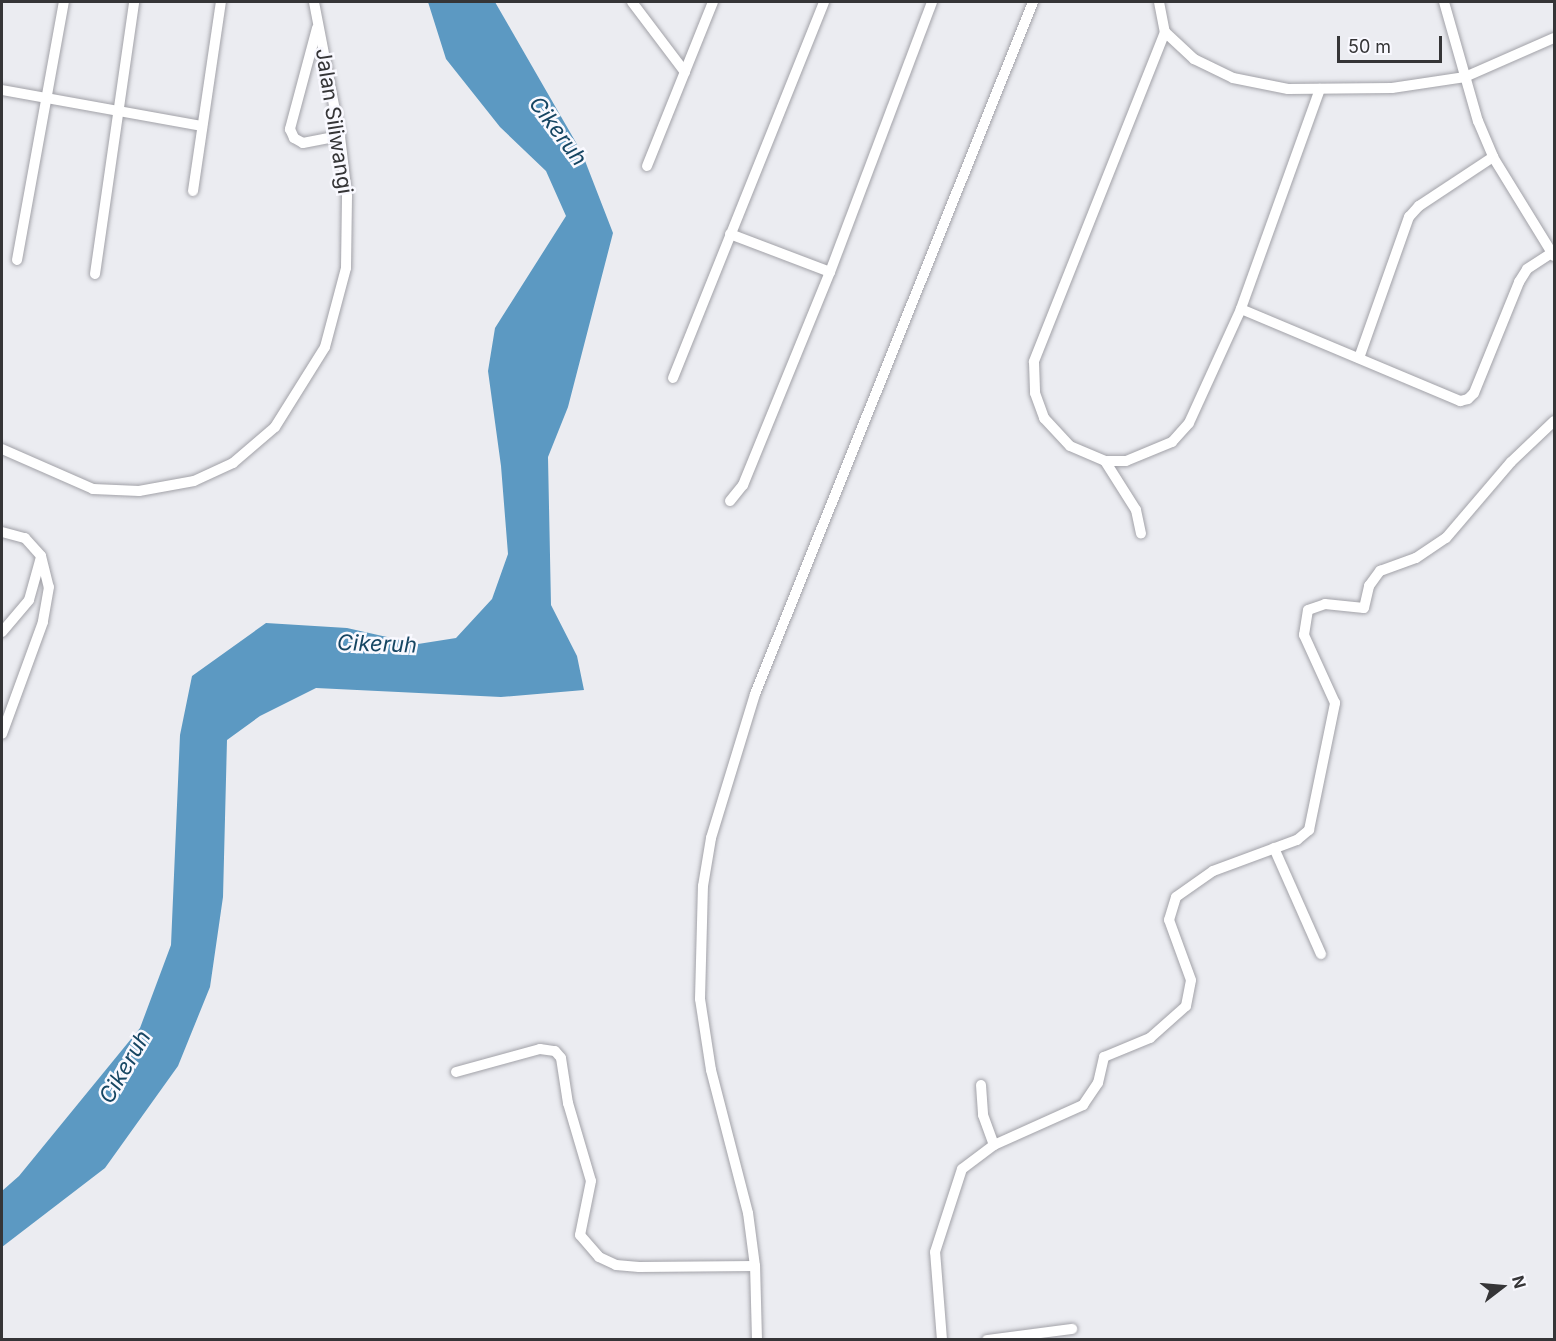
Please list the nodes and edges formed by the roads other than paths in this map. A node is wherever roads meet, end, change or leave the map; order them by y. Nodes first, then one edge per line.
1 (64, 2) edge
2 (134, 2) edge
3 (221, 2) edge
4 (314, 2) edge
5 (632, 2) edge
6 (713, 2) edge
7 (824, 2) edge
8 (932, 2) edge
9 (1033, 2) edge
10 (1159, 2) edge
11 (1444, 2) edge
12 (318, 24) junction
13 (1165, 32) junction
14 (1554, 38) edge
15 (685, 72) junction
16 (1465, 77) junction
17 (1320, 89) junction
18 (2, 90) edge
19 (48, 99) junction
20 (118, 110) junction
21 (202, 126) junction
22 (340, 136) junction
23 (1493, 157) junction
24 (647, 166) dead end
25 (193, 191) dead end
26 (730, 234) junction
27 (1553, 255) edge
28 (17, 260) dead end
29 (830, 272) junction
30 (95, 274) dead end
31 (1241, 309) junction
32 (1359, 358) junction
33 (673, 378) dead end
34 (1554, 421) edge
35 (2, 449) edge
36 (1105, 461) junction
37 (730, 501) dead end
38 (2, 532) edge
39 (1141, 532) dead end
40 (41, 556) junction
41 (2, 632) edge
42 (2, 734) edge
43 (1274, 848) junction
44 (1321, 954) dead end
45 (456, 1072) dead end
46 (981, 1085) dead end
47 (994, 1144) junction
48 (755, 1266) junction
49 (1072, 1329) dead end
50 (757, 1340) edge
51 (942, 1340) edge
52 (987, 1340) edge

1 - 19 street
2 - 20 street
3 - 21 street
4 - 12 street, Jalan Siliwangi
5 - 15 street
6 - 15 street
7 - 26 street
8 - 29 street
9 - 48 street
10 - 13 street
11 - 16 street
12 - 22 street, Jalan Siliwangi
12 - 22 street
13 - 17 street
13 - 36 street
14 - 16 street
15 - 24 street
16 - 17 street
16 - 23 street
17 - 31 street
18 - 19 street
19 - 20 street
19 - 28 street
20 - 21 street
20 - 30 street
21 - 25 street
22 - 35 street, Jalan Siliwangi
23 - 27 street
23 - 32 street
26 - 29 street
26 - 33 street
27 - 32 street
29 - 37 street
31 - 32 street
31 - 36 street
34 - 43 street
36 - 39 street
38 - 40 street
40 - 41 street
40 - 42 street
43 - 44 street
43 - 47 street
45 - 48 street
46 - 47 street
47 - 51 street
48 - 50 street
49 - 52 street

